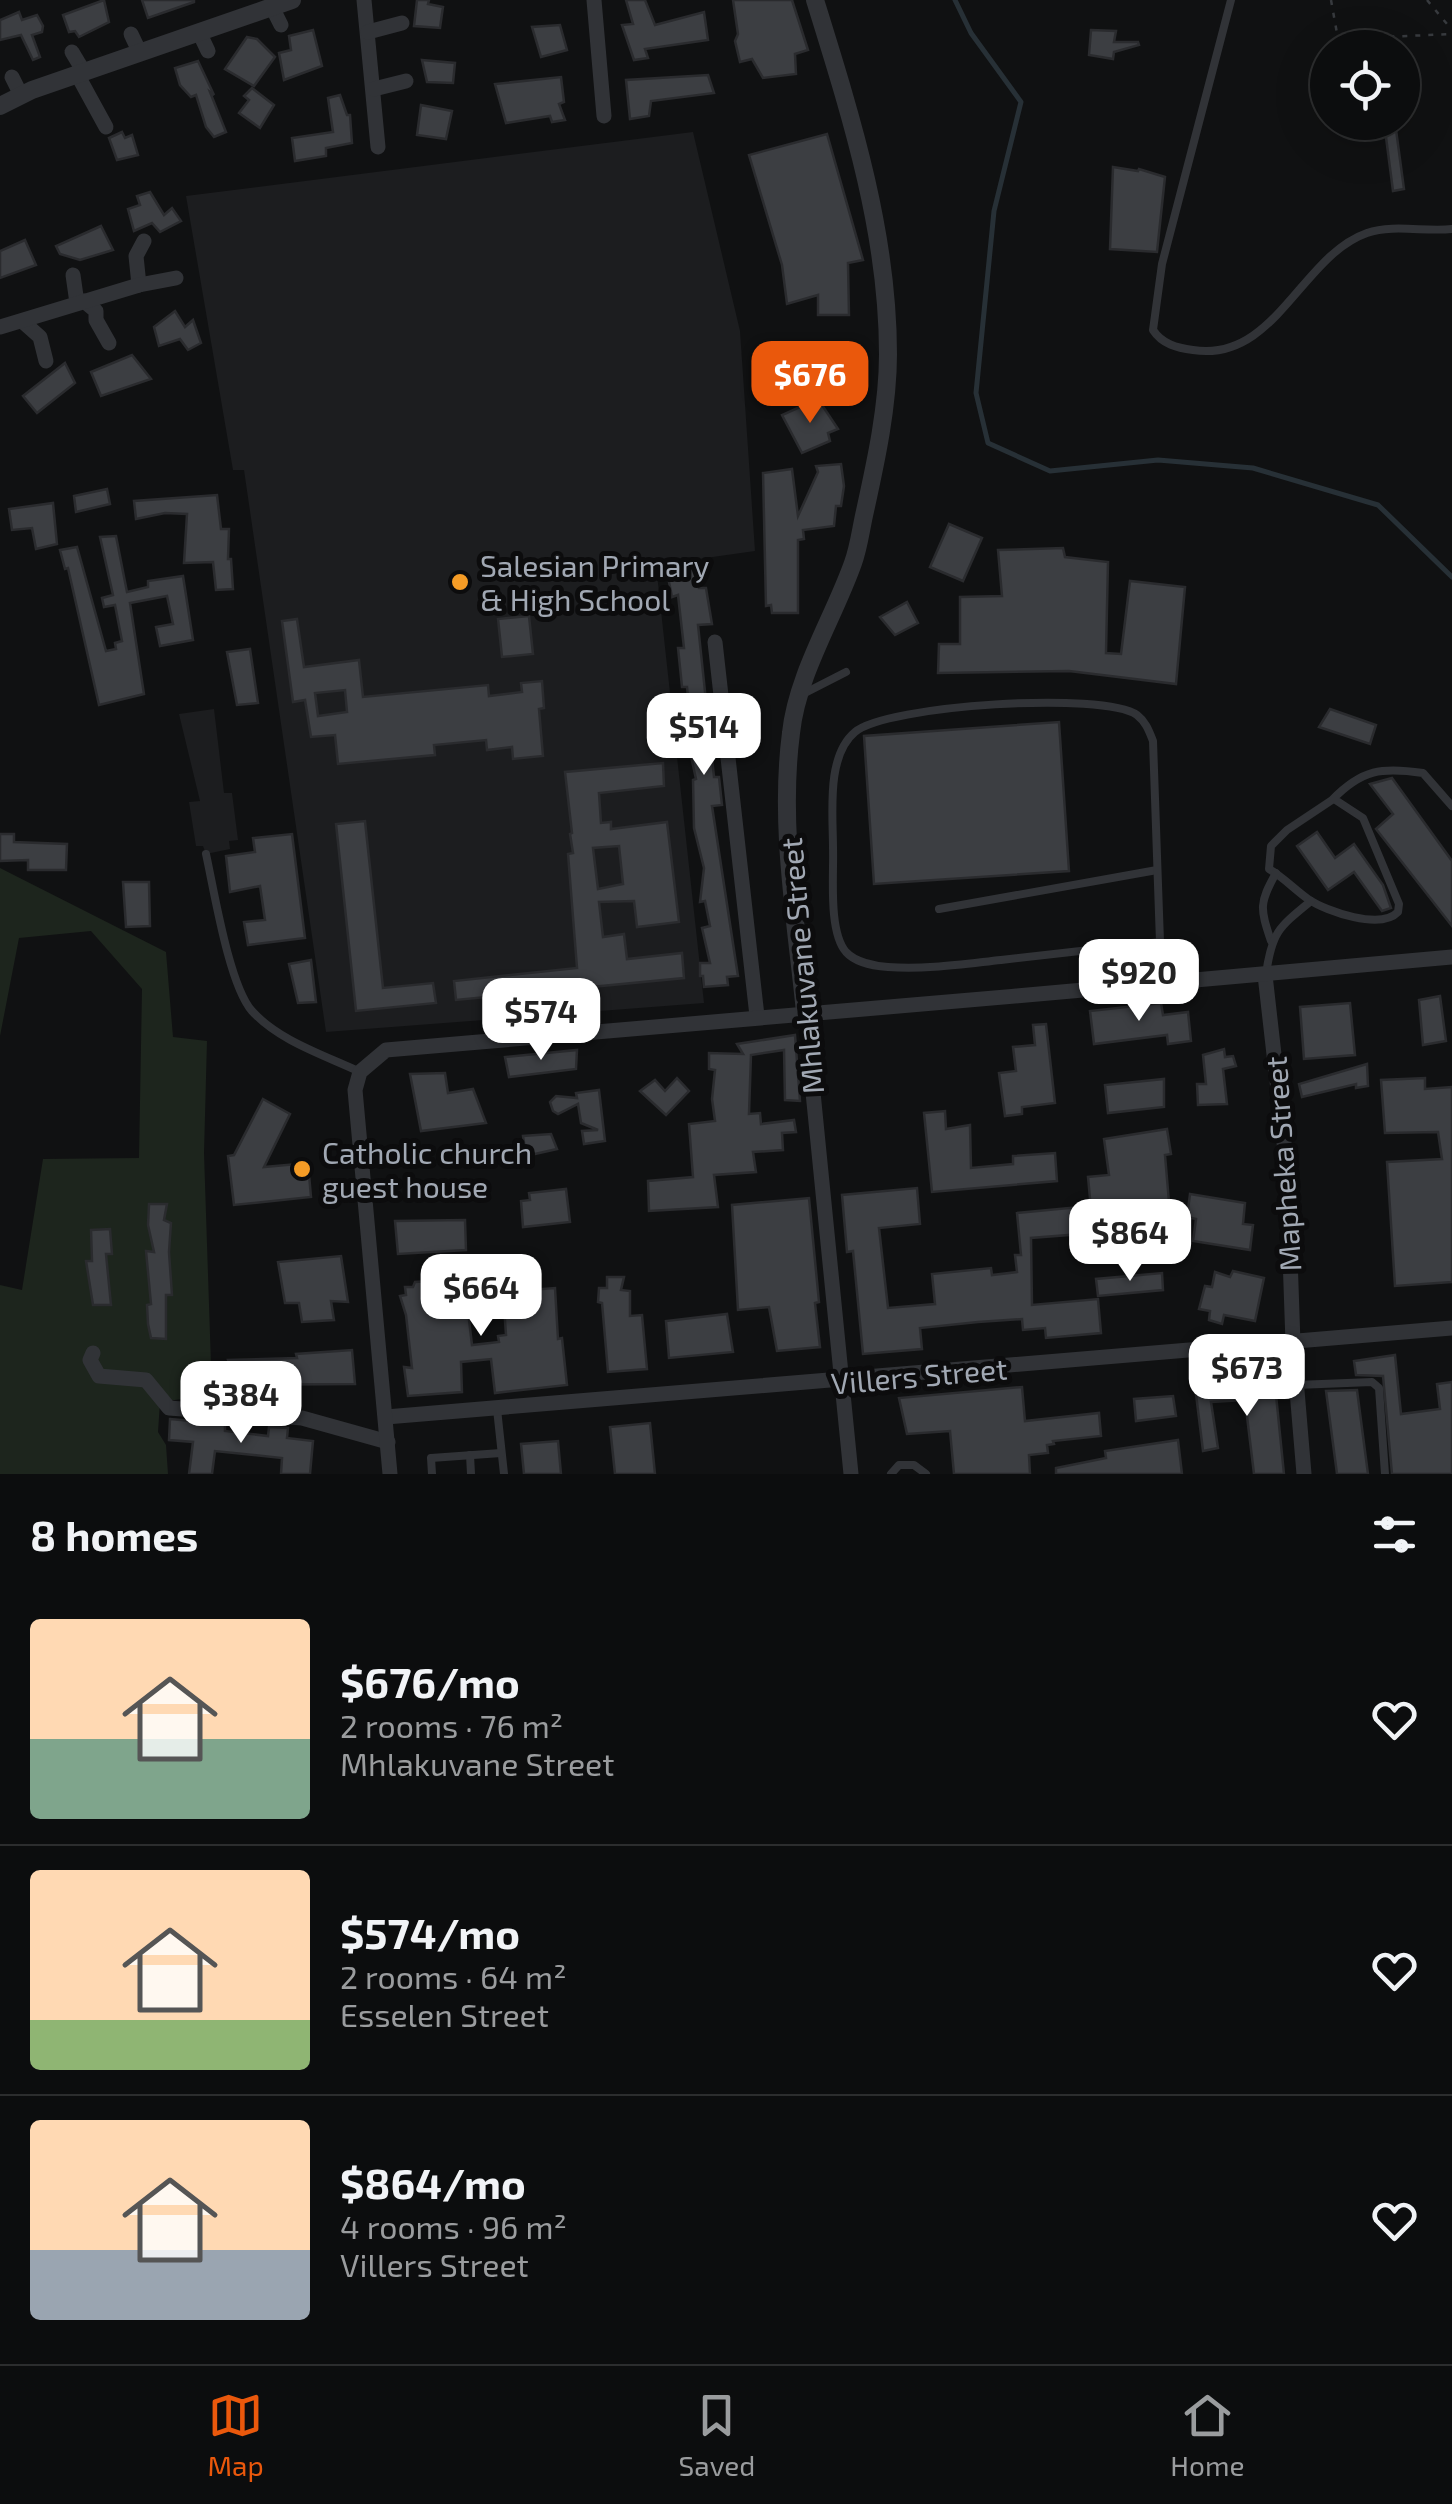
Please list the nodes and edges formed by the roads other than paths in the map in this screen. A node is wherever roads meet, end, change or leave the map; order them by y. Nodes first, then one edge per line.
1 (292, 0) edge
2 (364, 0) edge
3 (594, 0) edge
4 (815, 0) edge
5 (1231, 0) edge
6 (272, 7) junction
7 (243, 8) edge
8 (402, 23) dead end
9 (281, 25) dead end
10 (199, 32) junction
11 (368, 32) junction
12 (131, 34) dead end
13 (208, 50) dead end
14 (72, 52) dead end
15 (138, 53) junction
16 (146, 71) dead end
17 (80, 73) junction
18 (12, 77) dead end
19 (406, 81) dead end
20 (374, 93) junction
21 (21, 95) junction
22 (355, 97) dead end
23 (0, 106) edge
24 (604, 116) dead end
25 (106, 127) dead end
26 (378, 147) dead end
27 (1452, 229) edge
28 (144, 241) dead end
29 (73, 275) dead end
30 (176, 278) dead end
31 (139, 285) junction
32 (80, 302) junction
33 (22, 320) junction
34 (0, 326) edge
35 (110, 343) dead end
36 (46, 361) dead end
37 (715, 642) dead end
38 (846, 672) dead end
39 (802, 695) junction
40 (1332, 800) junction
41 (1452, 806) edge
42 (206, 854) dead end
43 (1158, 870) junction
44 (1276, 872) junction
45 (1311, 901) junction
46 (939, 908) dead end
47 (1271, 941) junction
48 (1160, 942) junction
49 (1452, 957) edge
50 (1266, 975) junction
51 (1165, 985) junction
52 (804, 1012) junction
53 (757, 1016) junction
54 (360, 1072) junction
55 (1452, 1328) edge
56 (1292, 1343) junction
57 (94, 1352) dead end
58 (842, 1382) junction
59 (1296, 1385) junction
60 (497, 1408) junction
61 (386, 1417) junction
62 (388, 1442) junction
63 (501, 1453) junction
64 (470, 1456) junction
65 (390, 1474) edge
66 (432, 1474) edge
67 (471, 1474) edge
68 (504, 1474) edge
69 (851, 1474) edge
70 (891, 1474) edge
71 (926, 1474) edge
72 (1304, 1474) edge
73 (1385, 1474) edge

1 - 6 street
2 - 11 street
3 - 24 street
4 - 39 street, Mhlakuvane Street
5 - 27 lane
6 - 7 street
6 - 9 street
7 - 10 street
8 - 11 street
10 - 13 street
10 - 15 street
11 - 20 street
12 - 15 street
14 - 17 street
15 - 16 street
15 - 17 street
17 - 21 street
17 - 25 street
18 - 21 street
19 - 20 street
20 - 22 street
20 - 26 street
21 - 23 street
28 - 31 street
29 - 32 street
30 - 31 street
31 - 32 street
32 - 33 street
32 - 35 street
33 - 34 street
33 - 36 street
37 - 53 street
38 - 39 lane
39 - 52 street, Mhlakuvane Street
40 - 41 lane
40 - 44 lane
40 - 45 lane
42 - 54 lane
43 - 46 lane
43 - 48 lane
43 - 48 lane
44 - 45 lane
44 - 47 lane
45 - 47 lane
47 - 50 lane
48 - 51 lane
49 - 50 street
50 - 51 street
50 - 56 street, Mapheka Street
51 - 52 street
52 - 53 street
52 - 58 street, Mhlakuvane Street
53 - 54 street
54 - 61 street
55 - 56 street, Villers Street
56 - 58 street, Villers Street
56 - 59 street, Mapheka Street
57 - 62 street
58 - 60 street, Villers Street
58 - 69 street, Mhlakuvane Street
59 - 72 street, Mapheka Street
59 - 73 lane
60 - 61 street, Villers Street
60 - 63 lane
61 - 62 street
62 - 65 street
63 - 64 lane
63 - 68 lane
64 - 66 lane
64 - 67 lane
70 - 71 lane

